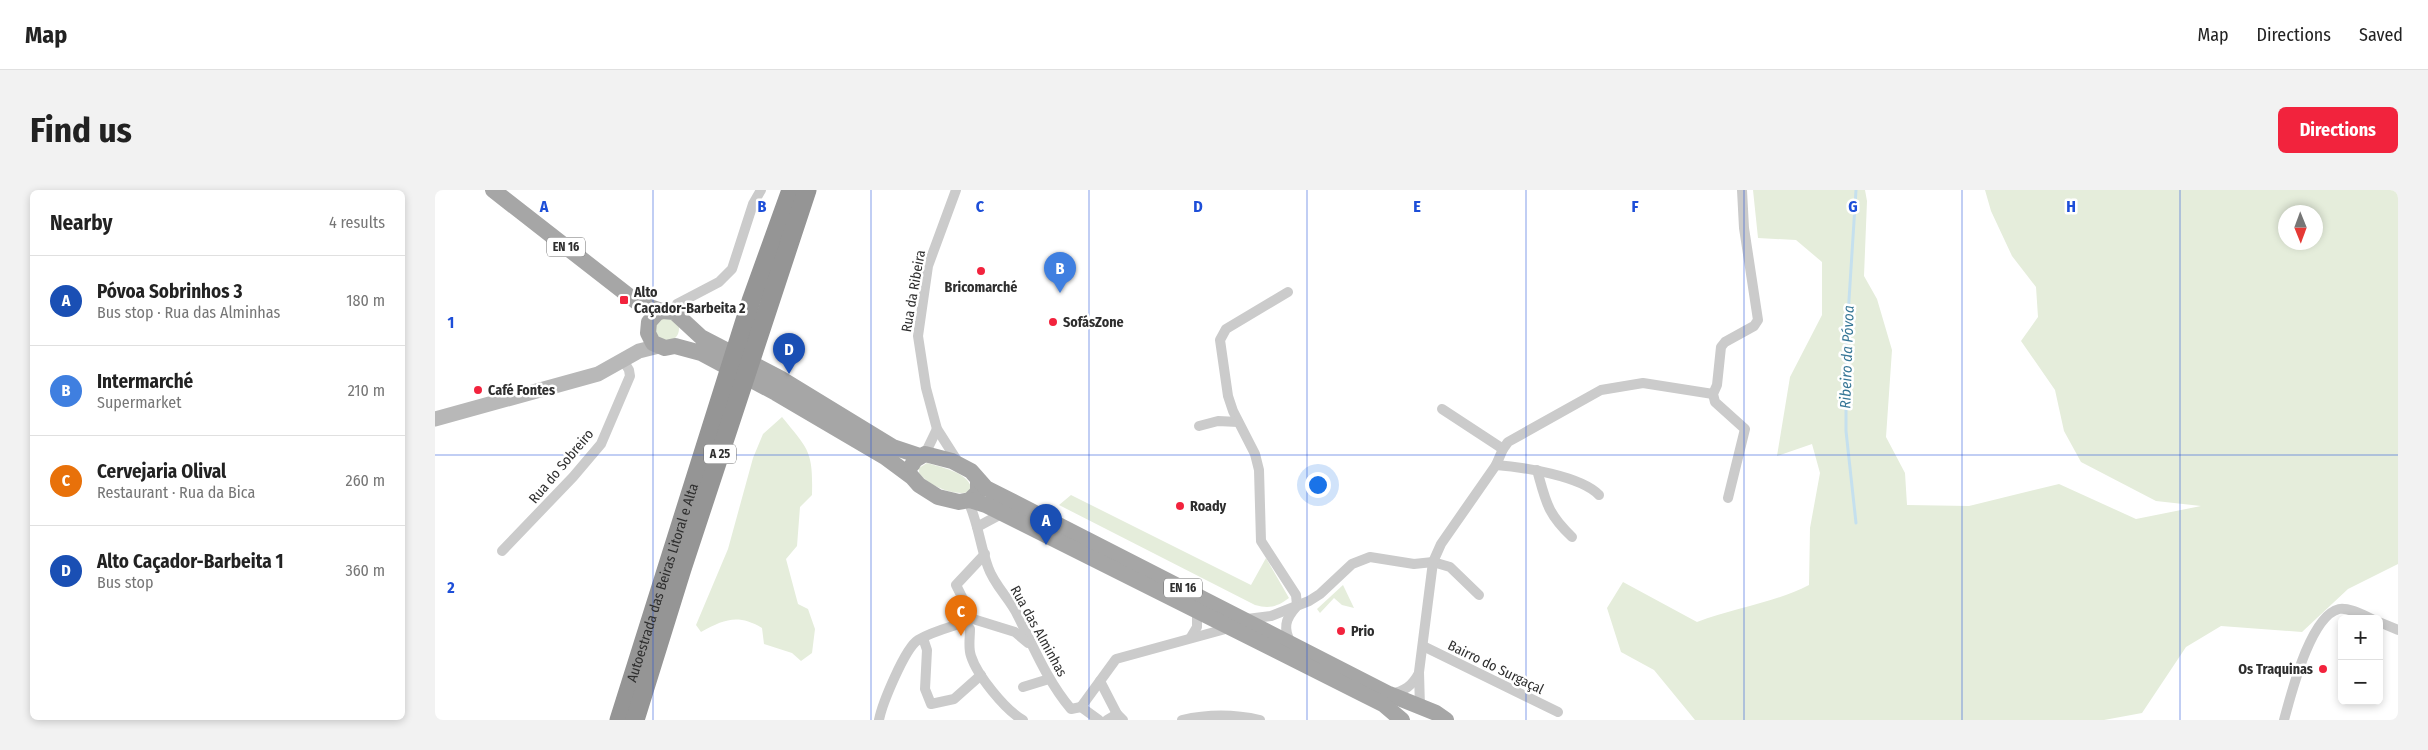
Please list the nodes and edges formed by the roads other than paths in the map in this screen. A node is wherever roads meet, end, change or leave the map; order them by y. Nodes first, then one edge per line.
1 (493, 190) edge
2 (761, 190) edge
3 (791, 190) edge
4 (807, 190) edge
5 (956, 190) edge
6 (1742, 190) edge
7 (1288, 292) dead end
8 (638, 303) junction
9 (673, 314) junction
10 (648, 325) junction
11 (667, 346) junction
12 (703, 346) junction
13 (627, 357) junction
14 (778, 386) junction
15 (1713, 394) junction
16 (1442, 409) dead end
17 (435, 419) edge
18 (1238, 422) junction
19 (1199, 426) dead end
20 (937, 429) junction
21 (1503, 449) junction
22 (922, 455) junction
23 (1497, 465) junction
24 (961, 466) junction
25 (1537, 470) junction
26 (912, 476) junction
27 (978, 480) junction
28 (1599, 495) dead end
29 (1728, 498) dead end
30 (969, 501) junction
31 (1003, 513) junction
32 (977, 527) junction
33 (1572, 537) dead end
34 (502, 551) dead end
35 (985, 554) junction
36 (1433, 562) junction
37 (1479, 595) dead end
38 (1297, 605) junction
39 (1197, 611) junction
40 (2361, 615) edge
41 (1243, 618) junction
42 (969, 621) junction
43 (2383, 624) edge
44 (1229, 628) junction
45 (2398, 630) edge
46 (1191, 637) junction
47 (920, 639) junction
48 (1292, 644) junction
49 (1031, 645) junction
50 (1423, 646) junction
51 (1419, 672) junction
52 (981, 675) junction
53 (1049, 679) junction
54 (1100, 681) junction
55 (1023, 687) dead end
56 (1389, 694) junction
57 (1076, 708) junction
58 (1558, 712) dead end
59 (1420, 713) edge
60 (1120, 717) edge
61 (619, 720) edge
62 (635, 720) edge
63 (879, 720) edge
64 (1023, 720) edge
65 (1067, 720) edge
66 (1099, 720) edge
67 (1107, 720) edge
68 (1182, 720) edge
69 (1260, 720) edge
70 (1402, 720) edge
71 (1446, 720) edge
72 (2284, 720) edge

1 - 8 main road, EN 16
2 - 9 street
3 - 61 highway, Autoestrada das Beiras Litoral e Alta / A 25
4 - 62 highway, Autoestrada das Beiras Litoral e Alta / A 25
5 - 20 street, Rua da Ribeira
6 - 15 street
7 - 18 street
8 - 9 main road, EN 16
8 - 10 main road, EN 16
9 - 10 main road
9 - 11 main road
9 - 12 main road, EN 16
10 - 11 main road, EN 16
10 - 13 main road
11 - 12 main road, EN 16
11 - 13 main road
12 - 14 main road, EN 16
13 - 17 main road
13 - 34 street, Rua do Sobreiro
14 - 22 main road, EN 16
14 - 26 main road, EN 16
15 - 21 street
15 - 29 street
16 - 21 street
18 - 19 street
18 - 38 street
20 - 22 street
20 - 24 street, Rua da Ribeira
21 - 23 street
22 - 24 main road, EN 16
22 - 26 main road
23 - 25 street
23 - 36 street
24 - 27 main road, EN 16
25 - 28 street
25 - 33 street
26 - 30 main road, EN 16
27 - 30 main road
27 - 41 main road, EN 16
30 - 31 main road, EN 16
30 - 32 street
31 - 32 street
31 - 39 main road, EN 16
32 - 35 street, Rua das Alminhas
35 - 42 street
35 - 49 street, Rua das Alminhas
36 - 37 street
36 - 38 street
36 - 50 street
38 - 41 street
38 - 48 street
39 - 44 main road, EN 16
39 - 46 street
40 - 72 street
41 - 48 main road, EN 16
42 - 47 street
42 - 49 street
42 - 52 street
43 - 45 street
44 - 46 street
44 - 70 main road, EN 16
46 - 54 street
47 - 52 street
47 - 63 street
48 - 56 main road, EN 16
49 - 53 street, Rua das Alminhas
50 - 51 street
50 - 58 street, Bairro do Surgaçal
51 - 56 street
51 - 59 street
52 - 64 street
53 - 55 street
53 - 57 street, Rua das Alminhas
54 - 57 street
54 - 60 street
56 - 59 main road, EN 16
57 - 65 street
57 - 66 street, Rua das Alminhas
59 - 71 main road, EN 16
60 - 67 street
68 - 69 street

